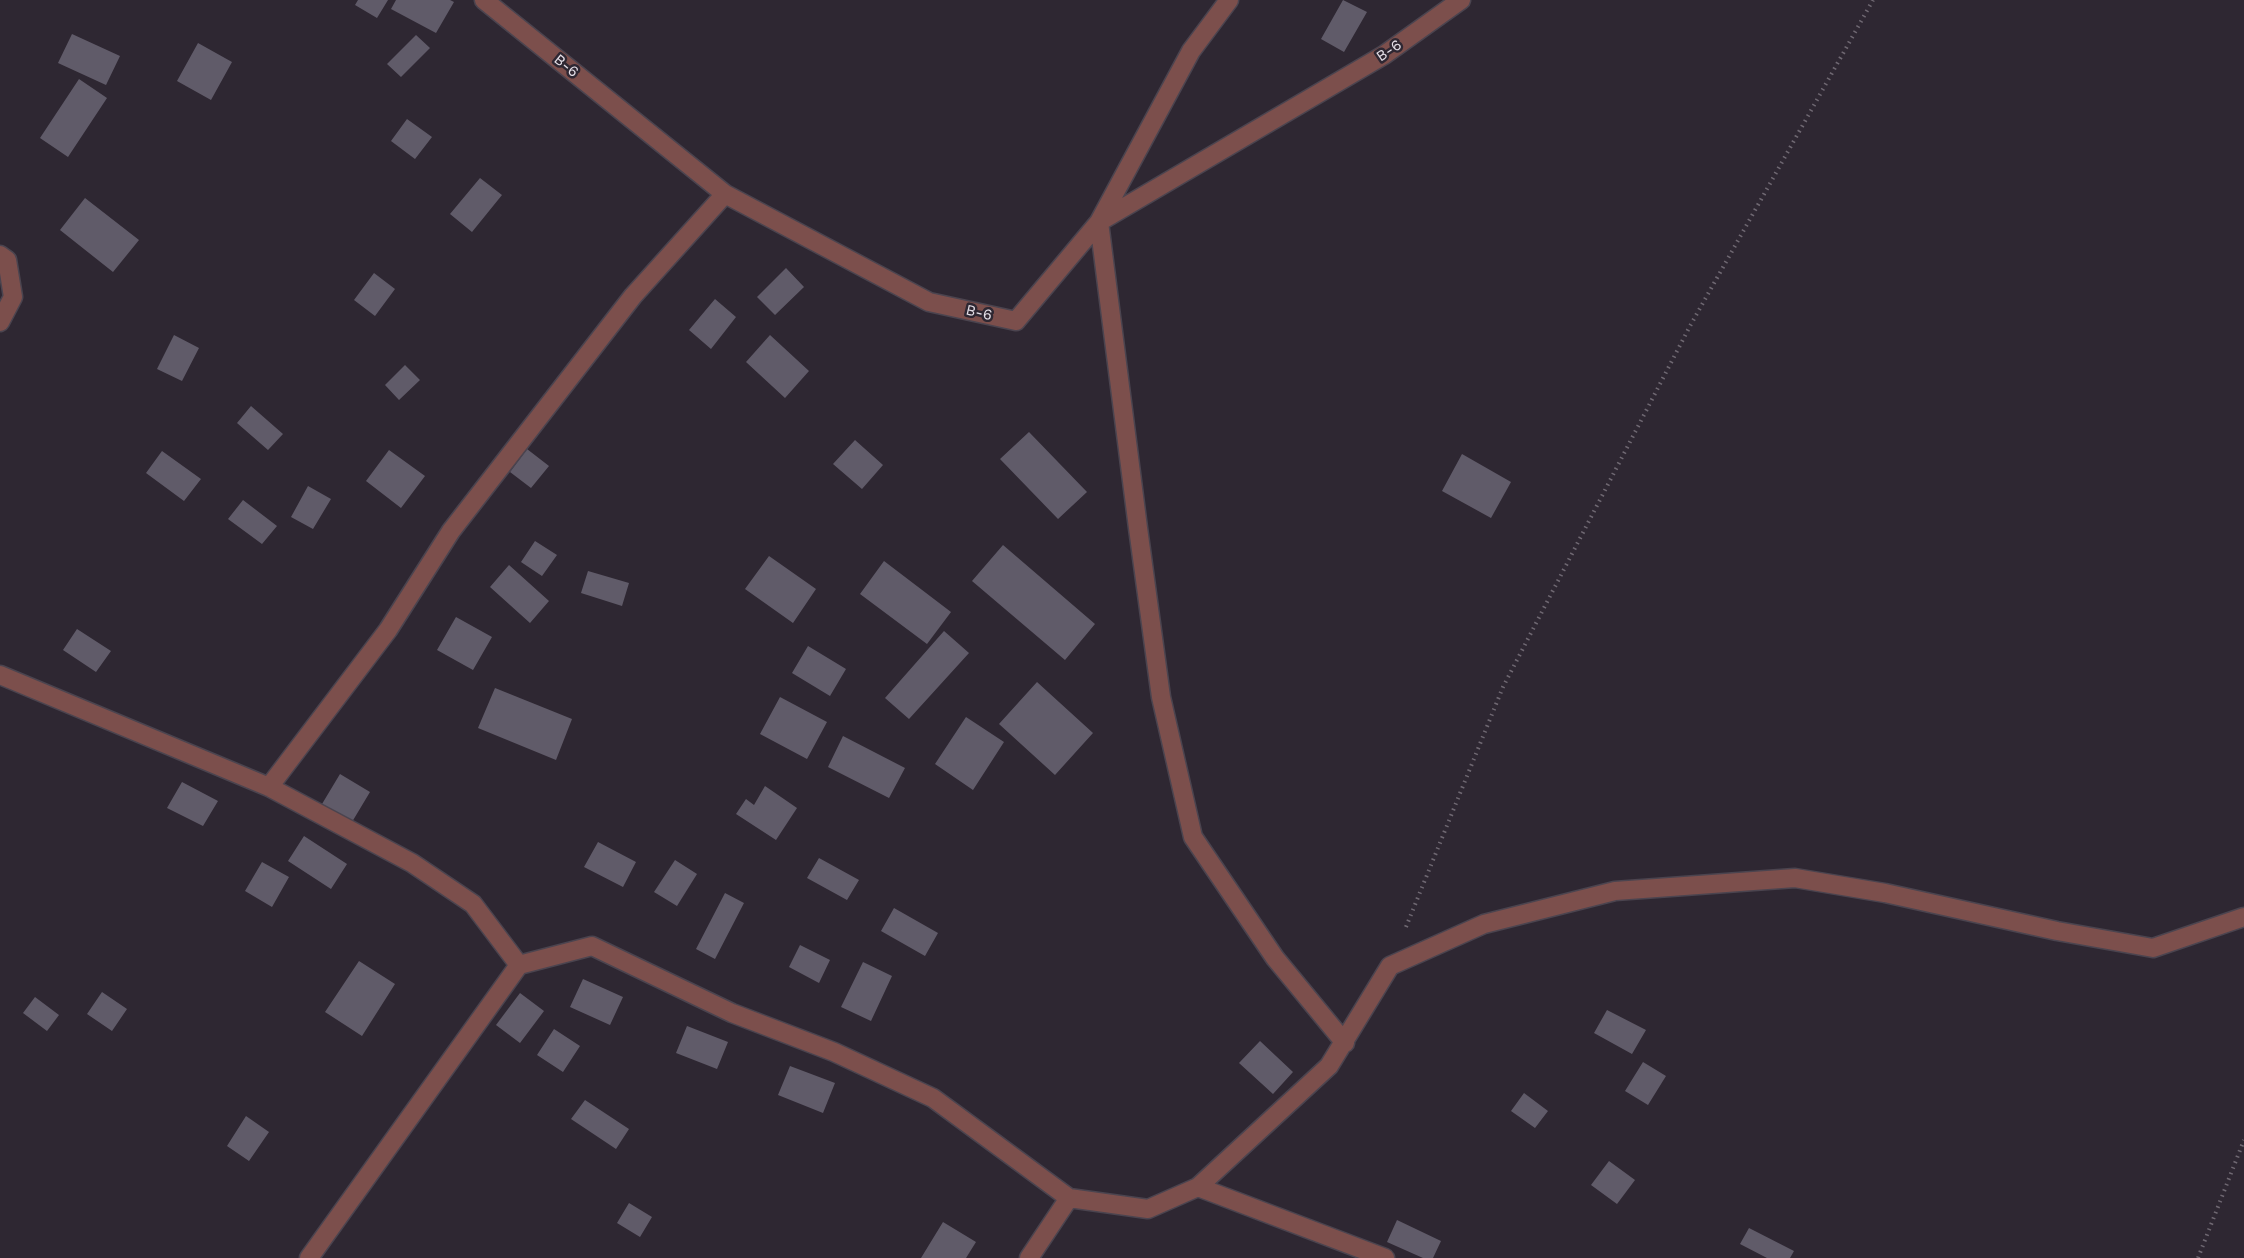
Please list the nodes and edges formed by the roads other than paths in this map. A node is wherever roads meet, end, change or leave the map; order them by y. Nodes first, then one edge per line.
1 (484, 0) edge
2 (1229, 0) edge
3 (1461, 0) edge
4 (725, 194) junction
5 (1099, 222) junction
6 (0, 255) edge
7 (0, 322) edge
8 (0, 675) edge
9 (269, 787) junction
10 (2244, 917) edge
11 (519, 965) junction
12 (1345, 1043) junction
13 (1198, 1187) junction
14 (1069, 1198) junction
15 (309, 1258) edge
16 (1029, 1258) edge
17 (1384, 1258) edge

1 - 4 street, B-6
2 - 5 street
3 - 5 street, B-6
4 - 5 street, B-6
4 - 9 street
5 - 12 street
6 - 7 street
8 - 9 street
9 - 11 street
10 - 12 street
11 - 14 street
11 - 15 street
12 - 13 street
13 - 14 street
13 - 17 street
14 - 16 street

